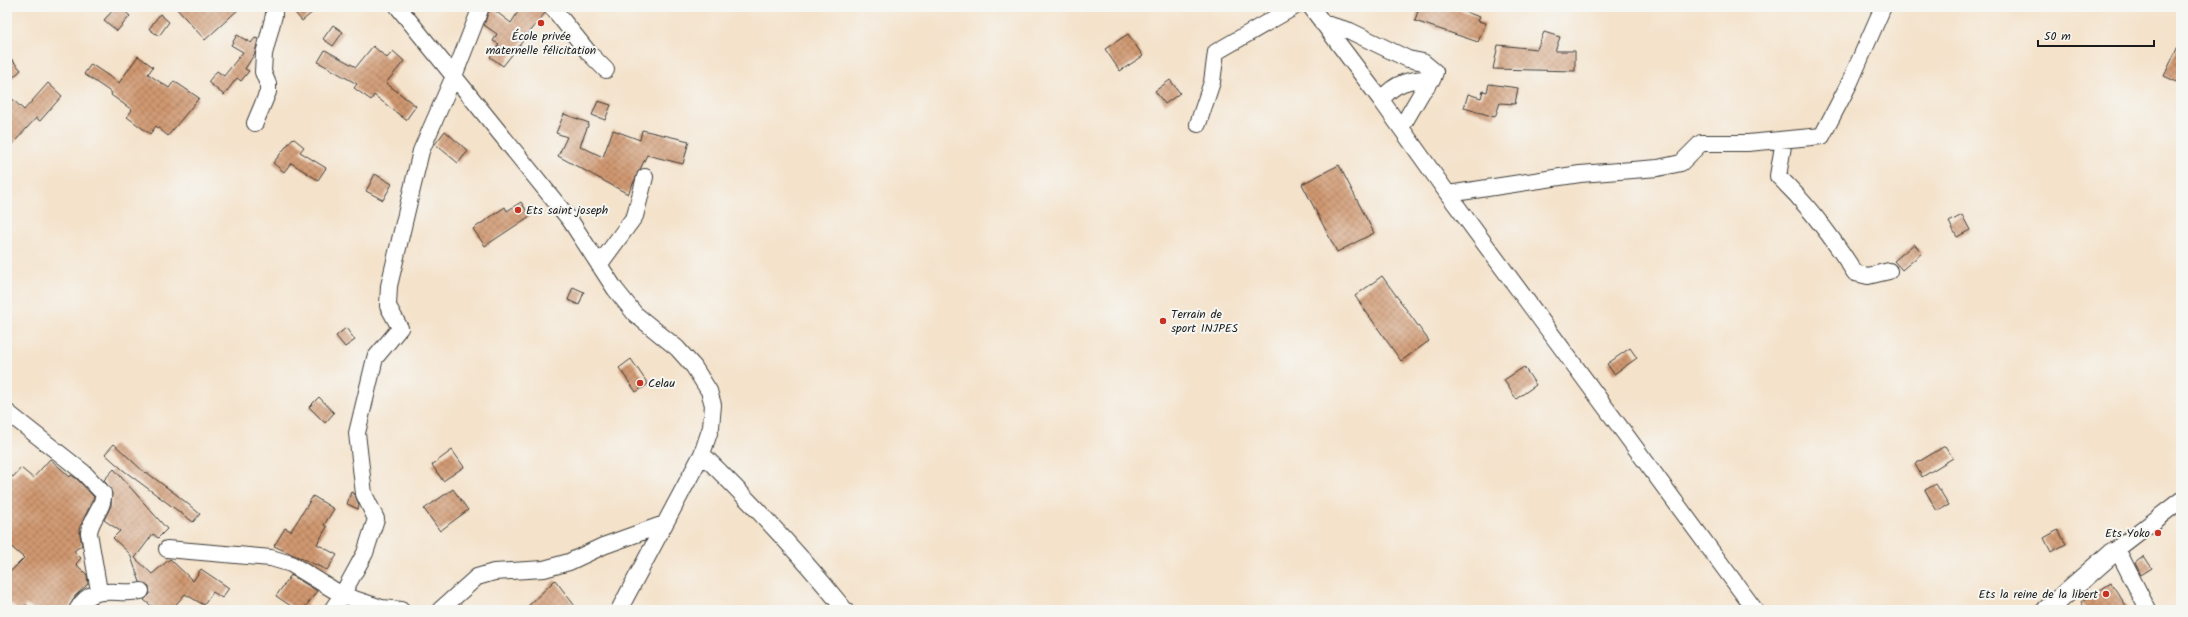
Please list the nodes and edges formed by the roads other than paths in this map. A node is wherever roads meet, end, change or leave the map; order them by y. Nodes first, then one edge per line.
1 (274, 7) edge
2 (398, 7) edge
3 (481, 7) edge
4 (552, 7) edge
5 (1294, 7) edge
6 (1311, 7) edge
7 (1883, 7) edge
8 (1322, 23) junction
9 (606, 70) dead end
10 (454, 76) junction
11 (1433, 78) junction
12 (1381, 100) junction
13 (255, 123) dead end
14 (1198, 124) dead end
15 (1400, 128) junction
16 (1784, 140) junction
17 (645, 177) dead end
18 (1448, 194) junction
19 (599, 265) junction
20 (1889, 271) dead end
21 (7, 412) edge
22 (702, 454) junction
23 (2181, 500) edge
24 (664, 524) junction
25 (167, 549) dead end
26 (2115, 551) junction
27 (99, 591) junction
28 (141, 591) dead end
29 (342, 595) junction
30 (77, 610) edge
31 (332, 610) edge
32 (401, 610) edge
33 (440, 610) edge
34 (619, 610) edge
35 (845, 610) edge
36 (1755, 610) edge
37 (2047, 610) edge
38 (2148, 610) edge

1 - 13 street
2 - 10 street
3 - 10 street
4 - 9 street
5 - 14 street
6 - 8 street
7 - 16 street
8 - 11 street
8 - 12 street
10 - 19 street
10 - 29 street
11 - 12 street
11 - 15 street
12 - 15 street
15 - 18 street
16 - 18 street
16 - 20 street
17 - 19 street
18 - 36 street
19 - 22 street
21 - 27 street
22 - 24 street
22 - 35 street
23 - 26 street
24 - 33 street
24 - 34 street
25 - 29 street
26 - 37 street
26 - 38 street
27 - 28 street
27 - 30 street
29 - 31 street
29 - 32 street

